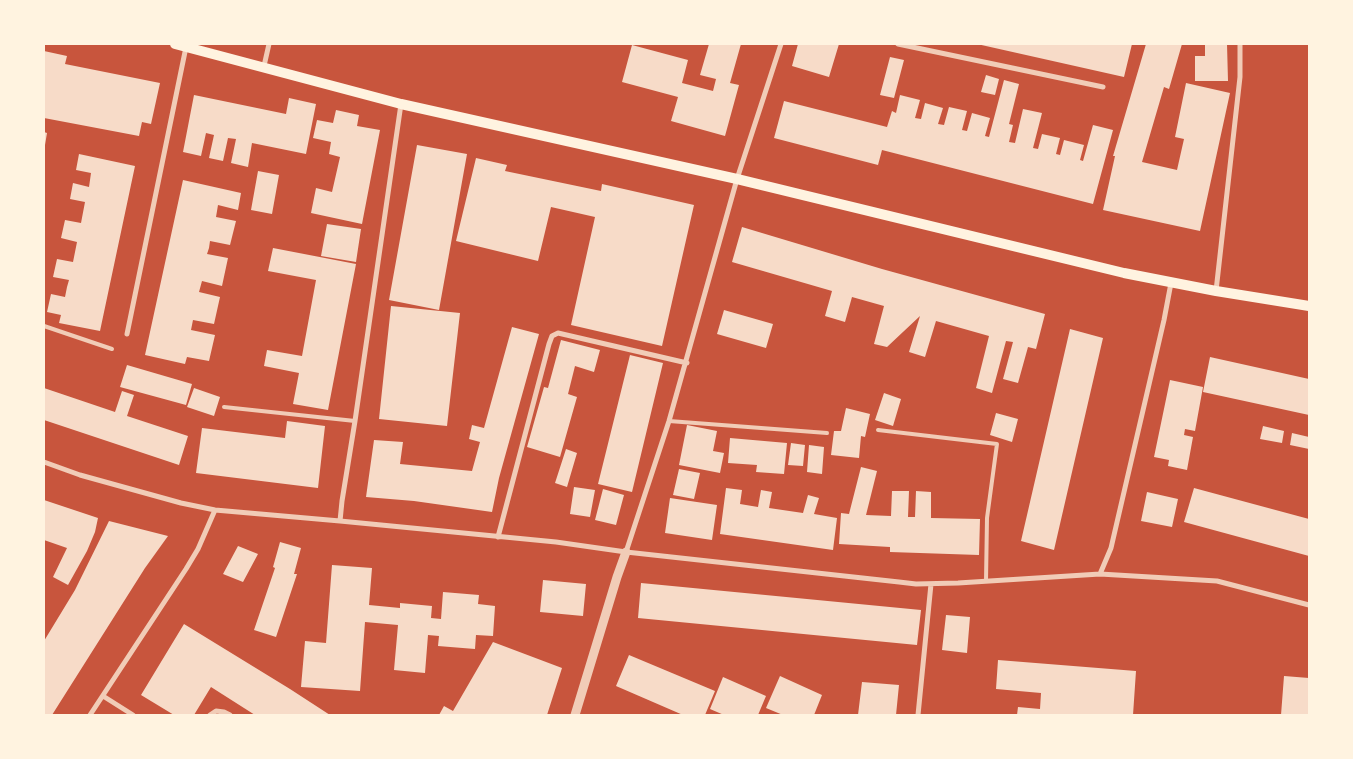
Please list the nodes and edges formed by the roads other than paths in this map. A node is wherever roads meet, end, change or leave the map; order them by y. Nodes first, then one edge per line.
1 (269, 44) edge
2 (781, 44) edge
3 (898, 44) edge
4 (1240, 44) edge
5 (181, 45) edge
6 (264, 66) junction
7 (1103, 87) dead end
8 (401, 104) junction
9 (737, 179) junction
10 (1171, 284) junction
11 (1216, 291) junction
12 (1309, 306) edge
13 (44, 326) edge
14 (127, 334) dead end
15 (112, 349) dead end
16 (687, 363) junction
17 (224, 407) dead end
18 (355, 421) junction
19 (669, 421) junction
20 (878, 430) dead end
21 (827, 433) dead end
22 (44, 462) edge
23 (215, 510) junction
24 (340, 521) junction
25 (498, 537) junction
26 (626, 552) junction
27 (1100, 574) junction
28 (986, 581) junction
29 (931, 584) junction
30 (1309, 605) edge
31 (103, 696) junction
32 (90, 715) edge
33 (133, 715) edge
34 (210, 715) edge
35 (230, 715) edge
36 (575, 715) edge
37 (918, 715) edge

1 - 6 street
2 - 9 street
3 - 7 street
4 - 11 street
5 - 6 main road
5 - 14 street
6 - 8 main road
8 - 9 main road
8 - 18 street
9 - 10 main road
9 - 16 street
10 - 11 main road
10 - 27 street
11 - 12 main road
13 - 15 lane
16 - 19 street
16 - 25 street
17 - 18 lane
18 - 24 street
19 - 21 lane
19 - 26 street
20 - 28 lane
22 - 23 street
23 - 24 street
23 - 31 street
24 - 25 street
25 - 26 street
26 - 29 street
26 - 36 street
27 - 28 street
27 - 30 street
28 - 29 street
29 - 37 street
31 - 32 street
31 - 33 street
34 - 35 street

